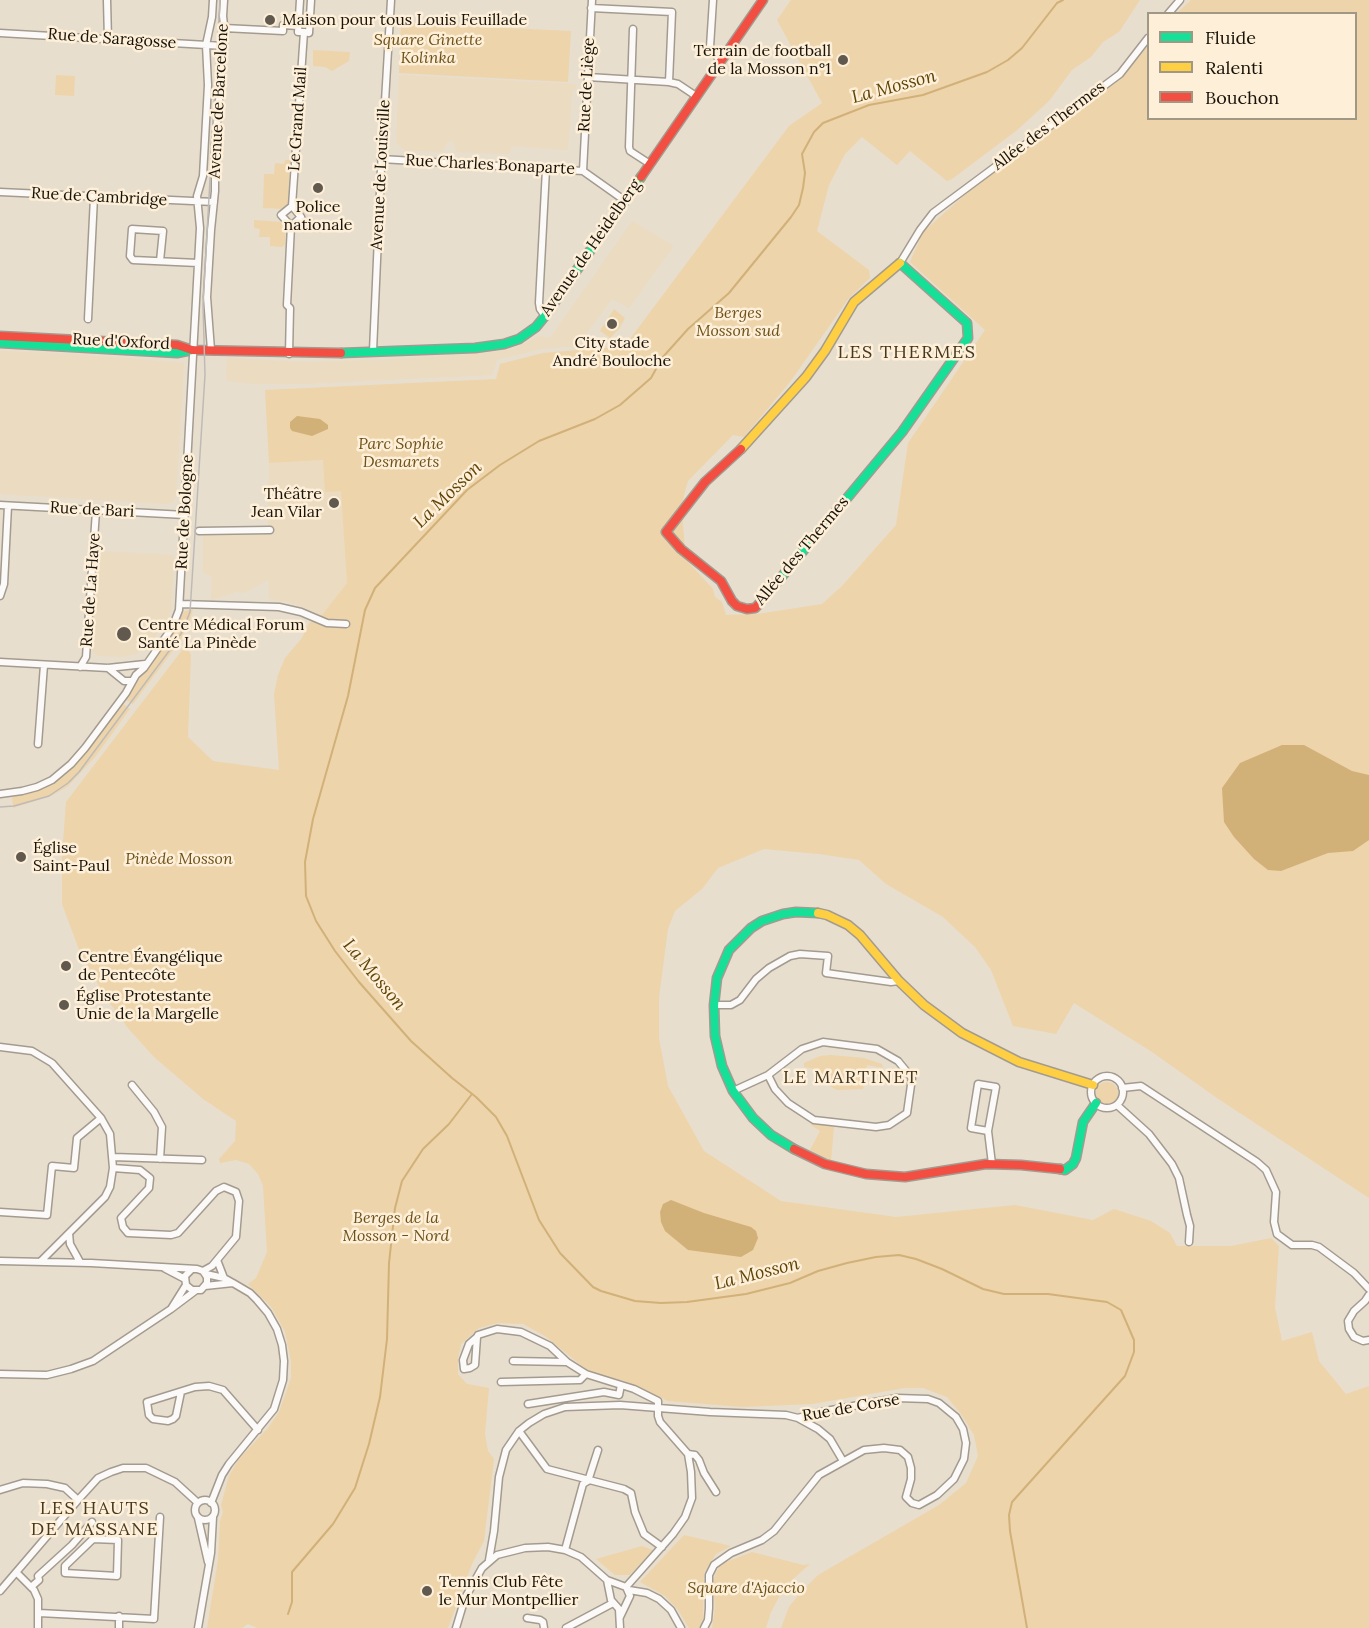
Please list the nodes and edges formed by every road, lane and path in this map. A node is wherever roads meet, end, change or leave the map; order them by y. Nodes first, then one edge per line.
1 (107, 0) edge
2 (213, 0) edge
3 (224, 0) edge
4 (300, 0) edge
5 (311, 0) edge
6 (391, 0) edge
7 (592, 0) edge
8 (713, 0) edge
9 (763, 0) edge
10 (1180, 0) edge
11 (591, 8) junction
12 (1170, 12) edge
13 (298, 26) junction
14 (224, 28) junction
15 (633, 29) dead end
16 (304, 32) junction
17 (0, 33) edge
18 (108, 40) junction
19 (1147, 40) edge
20 (206, 45) junction
21 (224, 46) junction
22 (720, 61) junction
23 (588, 77) junction
24 (632, 80) junction
25 (669, 82) junction
26 (696, 96) junction
27 (381, 159) junction
28 (650, 164) junction
29 (546, 169) junction
30 (583, 171) junction
31 (0, 192) edge
32 (94, 196) junction
33 (197, 201) junction
34 (624, 201) junction
35 (214, 202) junction
36 (292, 206) junction
37 (291, 226) junction
38 (160, 261) junction
39 (198, 263) junction
40 (900, 263) junction
41 (545, 316) junction
42 (88, 319) dead end
43 (0, 336) edge
44 (0, 343) edge
45 (192, 350) junction
46 (211, 350) junction
47 (373, 351) junction
48 (290, 354) junction
49 (0, 505) edge
50 (8, 506) junction
51 (96, 511) junction
52 (185, 515) junction
53 (270, 530) dead end
54 (199, 531) dead end
55 (0, 596) edge
56 (180, 604) junction
57 (346, 624) dead end
58 (0, 662) edge
59 (44, 664) junction
60 (145, 664) junction
61 (80, 667) junction
62 (123, 667) junction
63 (132, 667) junction
64 (108, 668) junction
65 (121, 678) junction
66 (134, 678) junction
67 (123, 695) junction
68 (38, 744) dead end
69 (0, 794) edge
70 (898, 981) junction
71 (714, 1005) junction
72 (0, 1047) edge
73 (768, 1075) junction
74 (132, 1085) dead end
75 (1093, 1085) junction
76 (1122, 1088) junction
77 (733, 1091) junction
78 (1096, 1103) junction
79 (1117, 1105) junction
80 (101, 1118) junction
81 (988, 1131) junction
82 (113, 1157) junction
83 (160, 1159) junction
84 (202, 1160) dead end
85 (992, 1164) junction
86 (113, 1168) junction
87 (0, 1212) edge
88 (69, 1233) junction
89 (1189, 1242) dead end
90 (217, 1260) junction
91 (0, 1261) edge
92 (40, 1261) junction
93 (80, 1262) junction
94 (160, 1265) junction
95 (191, 1270) junction
96 (204, 1273) junction
97 (224, 1278) junction
98 (185, 1282) junction
99 (233, 1283) junction
100 (205, 1286) junction
101 (1369, 1289) edge
102 (195, 1291) junction
103 (1369, 1294) edge
104 (171, 1309) junction
105 (477, 1337) junction
106 (1369, 1340) edge
107 (513, 1360) dead end
108 (567, 1362) junction
109 (0, 1374) edge
110 (586, 1374) junction
111 (501, 1382) dead end
112 (621, 1385) junction
113 (181, 1392) junction
114 (528, 1404) dead end
115 (659, 1408) junction
116 (798, 1419) junction
117 (258, 1430) junction
118 (519, 1431) junction
119 (598, 1450) dead end
120 (688, 1455) junction
121 (843, 1461) junction
122 (588, 1481) junction
123 (0, 1490) edge
124 (716, 1492) dead end
125 (78, 1500) junction
126 (198, 1503) junction
127 (212, 1503) junction
128 (159, 1517) dead end
129 (213, 1517) junction
130 (198, 1518) junction
131 (92, 1522) dead end
132 (662, 1547) junction
133 (565, 1550) junction
134 (489, 1560) junction
135 (208, 1566) junction
136 (17, 1573) junction
137 (117, 1576) joint
138 (607, 1580) junction
139 (30, 1587) junction
140 (625, 1588) junction
141 (0, 1591) edge
142 (610, 1594) junction
143 (627, 1602) junction
144 (615, 1604) junction
145 (39, 1613) junction
146 (119, 1616) junction
147 (620, 1617) junction
148 (527, 1618) dead end
149 (38, 1628) edge
150 (119, 1628) edge
151 (198, 1628) edge
152 (456, 1628) edge
153 (544, 1628) edge
154 (566, 1628) edge
155 (621, 1628) edge
156 (681, 1628) edge
157 (704, 1628) edge

1 - 18 street
2 - 20 street, Avenue de Barcelone
3 - 14 street, Avenue de Barcelone
4 - 13 street
5 - 16 street, Le Grand Mail
6 - 27 street, Avenue de Louisville
7 - 11 street, Rue de Liège
8 - 22 street
9 - 22 street, Avenue de Heidelberg
10 - 12 street
11 - 23 street, Rue de Liège
11 - 25 street
13 - 14 street
13 - 16 street
14 - 21 street, Avenue de Barcelone
15 - 24 street
16 - 36 street, Le Grand Mail
17 - 18 street, Rue de Saragosse
18 - 20 street, Rue de Saragosse
19 - 40 street, Allée des Thermes
20 - 21 street, Rue de Saragosse
20 - 33 street, Avenue de Barcelone
21 - 35 street, Avenue de Barcelone
22 - 26 street, Avenue de Heidelberg
23 - 24 street
23 - 30 street, Rue de Liège
24 - 25 street
24 - 28 street
25 - 26 street
26 - 28 street, Avenue de Heidelberg
27 - 29 street, Rue Charles Bonaparte
27 - 47 street, Avenue de Louisville
28 - 34 street, Avenue de Heidelberg
29 - 30 street, Rue Charles Bonaparte
29 - 41 street
30 - 34 street, Rue Charles Bonaparte
31 - 32 street, Rue de Cambridge
32 - 33 street, Rue de Cambridge
32 - 42 street
33 - 35 street, Avenue de Barcelone
33 - 39 street, Avenue de Barcelone
34 - 41 street, Avenue de Heidelberg
35 - 46 street, Avenue de Barcelone
36 - 37 street, Le Grand Mail
36 - 37 street, Le Grand Mail
37 - 48 street, Le Grand Mail
38 - 38 street
38 - 39 street
39 - 45 street, Avenue de Barcelone
40 - 40 street, Allée des Thermes
41 - 47 street, Avenue de Heidelberg
43 - 45 street, Rue d'Oxford
44 - 45 street, Rue d'Oxford
45 - 46 street, Avenue de Heidelberg
45 - 52 street, Rue de Bologne
46 - 48 street, Avenue de Heidelberg
47 - 48 street, Avenue de Heidelberg
49 - 50 street, Rue de Bari
50 - 51 street, Rue de Bari
50 - 55 street
51 - 52 street, Rue de Bari
51 - 61 street, Rue de La Haye
52 - 56 street, Rue de Bologne
53 - 54 street
56 - 57 street
56 - 60 street, Rue de Bologne
58 - 59 street
59 - 61 street
59 - 68 street
60 - 63 street
60 - 66 street, Rue de Bologne
61 - 64 street
62 - 63 street
62 - 64 street
62 - 65 street
63 - 66 street
64 - 65 street
65 - 66 street
65 - 67 street
66 - 67 street, Rue de Bologne
67 - 69 street, Rue de Bologne
70 - 71 street
70 - 71 street
70 - 75 street
71 - 77 street
72 - 80 street
73 - 73 street
73 - 77 street
74 - 83 street
75 - 76 street
75 - 78 street
76 - 79 street
76 - 101 street
77 - 85 street
78 - 79 street
78 - 85 street
79 - 89 street
80 - 82 street
80 - 87 street
81 - 81 street
81 - 85 street
82 - 83 street
82 - 86 street
83 - 84 street
86 - 88 street
86 - 90 street
88 - 92 street
88 - 93 street
90 - 96 street
90 - 97 street
91 - 92 street
92 - 93 street
93 - 94 street
94 - 95 street
94 - 98 street
95 - 96 street
95 - 98 street
96 - 97 street
96 - 100 street
97 - 99 street
98 - 102 street
98 - 104 street
99 - 100 street
99 - 117 street
100 - 102 street
102 - 104 street
103 - 106 street
104 - 109 street
105 - 105 street
105 - 108 street
107 - 108 street
108 - 110 street
110 - 111 street
110 - 112 street
112 - 114 street
112 - 115 street
113 - 113 street
113 - 117 street
115 - 116 street, Rue de Corse
115 - 118 street, Rue de Corse
115 - 120 street
116 - 121 street
116 - 121 street, Rue de Corse
117 - 127 street
118 - 122 street
118 - 134 street
119 - 122 street
120 - 124 street
120 - 132 street
121 - 157 street
122 - 132 street
122 - 133 street
123 - 125 street
125 - 126 street
125 - 136 street
126 - 127 street
126 - 130 street
127 - 129 street
128 - 146 street
129 - 130 street
129 - 135 street
130 - 135 street
131 - 139 street
132 - 140 street
133 - 134 street
133 - 138 street
134 - 152 street
135 - 151 street
136 - 139 street
136 - 141 street
137 - 137 street
138 - 140 street
138 - 142 street
139 - 145 street
140 - 142 street
140 - 143 street
140 - 156 street
142 - 144 street
143 - 144 street
143 - 147 street
144 - 147 street
144 - 154 street
145 - 146 street
145 - 149 street
146 - 150 street
147 - 155 street
148 - 153 street

